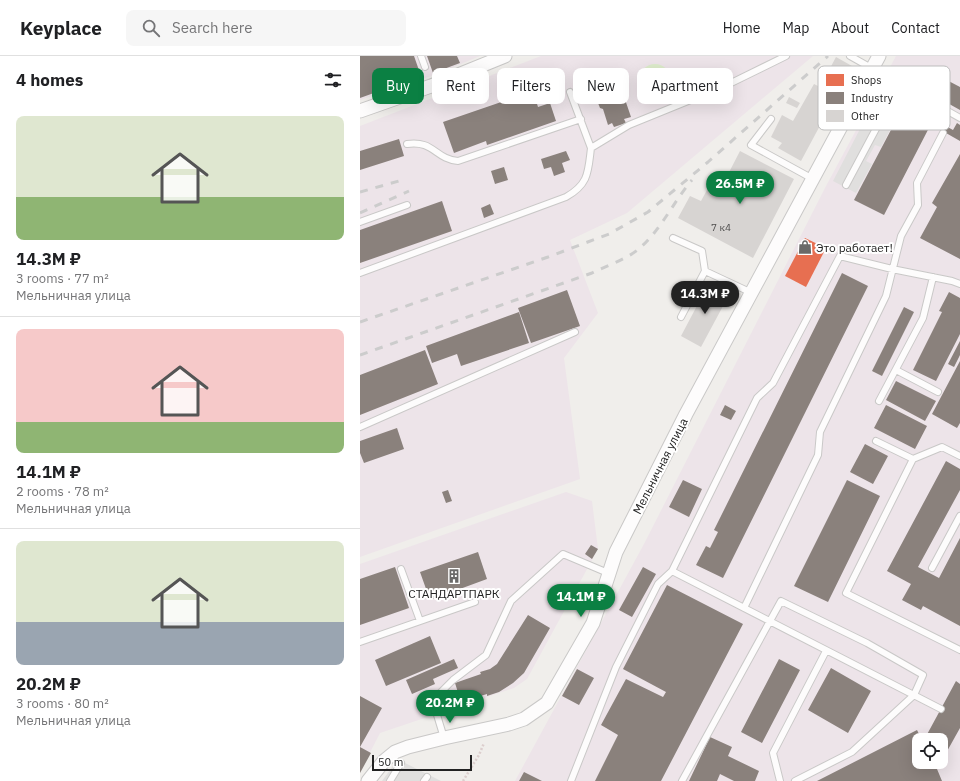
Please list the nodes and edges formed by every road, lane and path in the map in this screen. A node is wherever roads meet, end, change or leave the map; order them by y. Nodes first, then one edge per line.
1 (421, 56) edge
2 (505, 56) edge
3 (786, 56) edge
4 (850, 56) edge
5 (879, 56) edge
6 (868, 66) edge
7 (873, 66) edge
8 (425, 67) dead end
9 (570, 92) dead end
10 (360, 111) edge
11 (950, 112) edge
12 (960, 118) edge
13 (581, 119) junction
14 (771, 119) dead end
15 (839, 130) edge
16 (875, 130) edge
17 (943, 133) dead end
18 (407, 144) dead end
19 (591, 148) junction
20 (813, 179) junction
21 (846, 185) dead end
22 (407, 205) dead end
23 (360, 222) edge
24 (672, 238) dead end
25 (892, 269) junction
26 (705, 271) junction
27 (360, 273) edge
28 (933, 277) junction
29 (960, 284) edge
30 (752, 293) junction
31 (681, 317) dead end
32 (575, 332) dead end
33 (896, 370) junction
34 (938, 392) dead end
35 (878, 401) dead end
36 (360, 426) edge
37 (876, 441) dead end
38 (960, 456) edge
39 (913, 459) junction
40 (960, 516) edge
41 (932, 568) dead end
42 (401, 569) dead end
43 (672, 571) junction
44 (608, 574) junction
45 (475, 602) dead end
46 (744, 608) junction
47 (420, 621) junction
48 (770, 622) junction
49 (360, 642) edge
50 (960, 650) edge
51 (826, 651) junction
52 (914, 695) junction
53 (941, 709) dead end
54 (489, 729) junction
55 (444, 738) junction
56 (402, 764) dead end
57 (368, 781) edge
58 (390, 781) edge
59 (463, 781) edge
60 (571, 781) edge
61 (682, 781) edge
62 (780, 781) edge
63 (794, 781) edge

1 - 8 lane
2 - 10 street
3 - 19 lane
4 - 6 lane
5 - 7 street, Мельничная улица
9 - 13 lane
11 - 12 lane
13 - 18 lane
13 - 19 lane
14 - 20 lane
15 - 20 street, Мельничная улица
16 - 21 lane
17 - 25 lane
19 - 27 lane
20 - 30 street, Мельничная улица
22 - 23 lane
24 - 26 lane
25 - 28 lane
25 - 43 lane
25 - 46 lane
26 - 30 lane
26 - 31 lane
28 - 29 lane
28 - 33 lane
30 - 44 street, Мельничная улица
32 - 36 lane
33 - 34 lane
33 - 35 lane
37 - 39 lane
38 - 39 lane
39 - 50 lane
40 - 41 lane
42 - 47 lane
43 - 46 lane
43 - 60 lane
44 - 54 street, Мельничная улица
44 - 55 lane
45 - 47 lane
46 - 48 lane
47 - 49 lane
48 - 51 lane
48 - 52 lane
48 - 61 lane
51 - 52 lane
51 - 62 lane
52 - 53 lane
52 - 63 lane
54 - 55 street, Мельничная улица
54 - 59 path
55 - 57 street, Мельничная улица
56 - 58 lane

